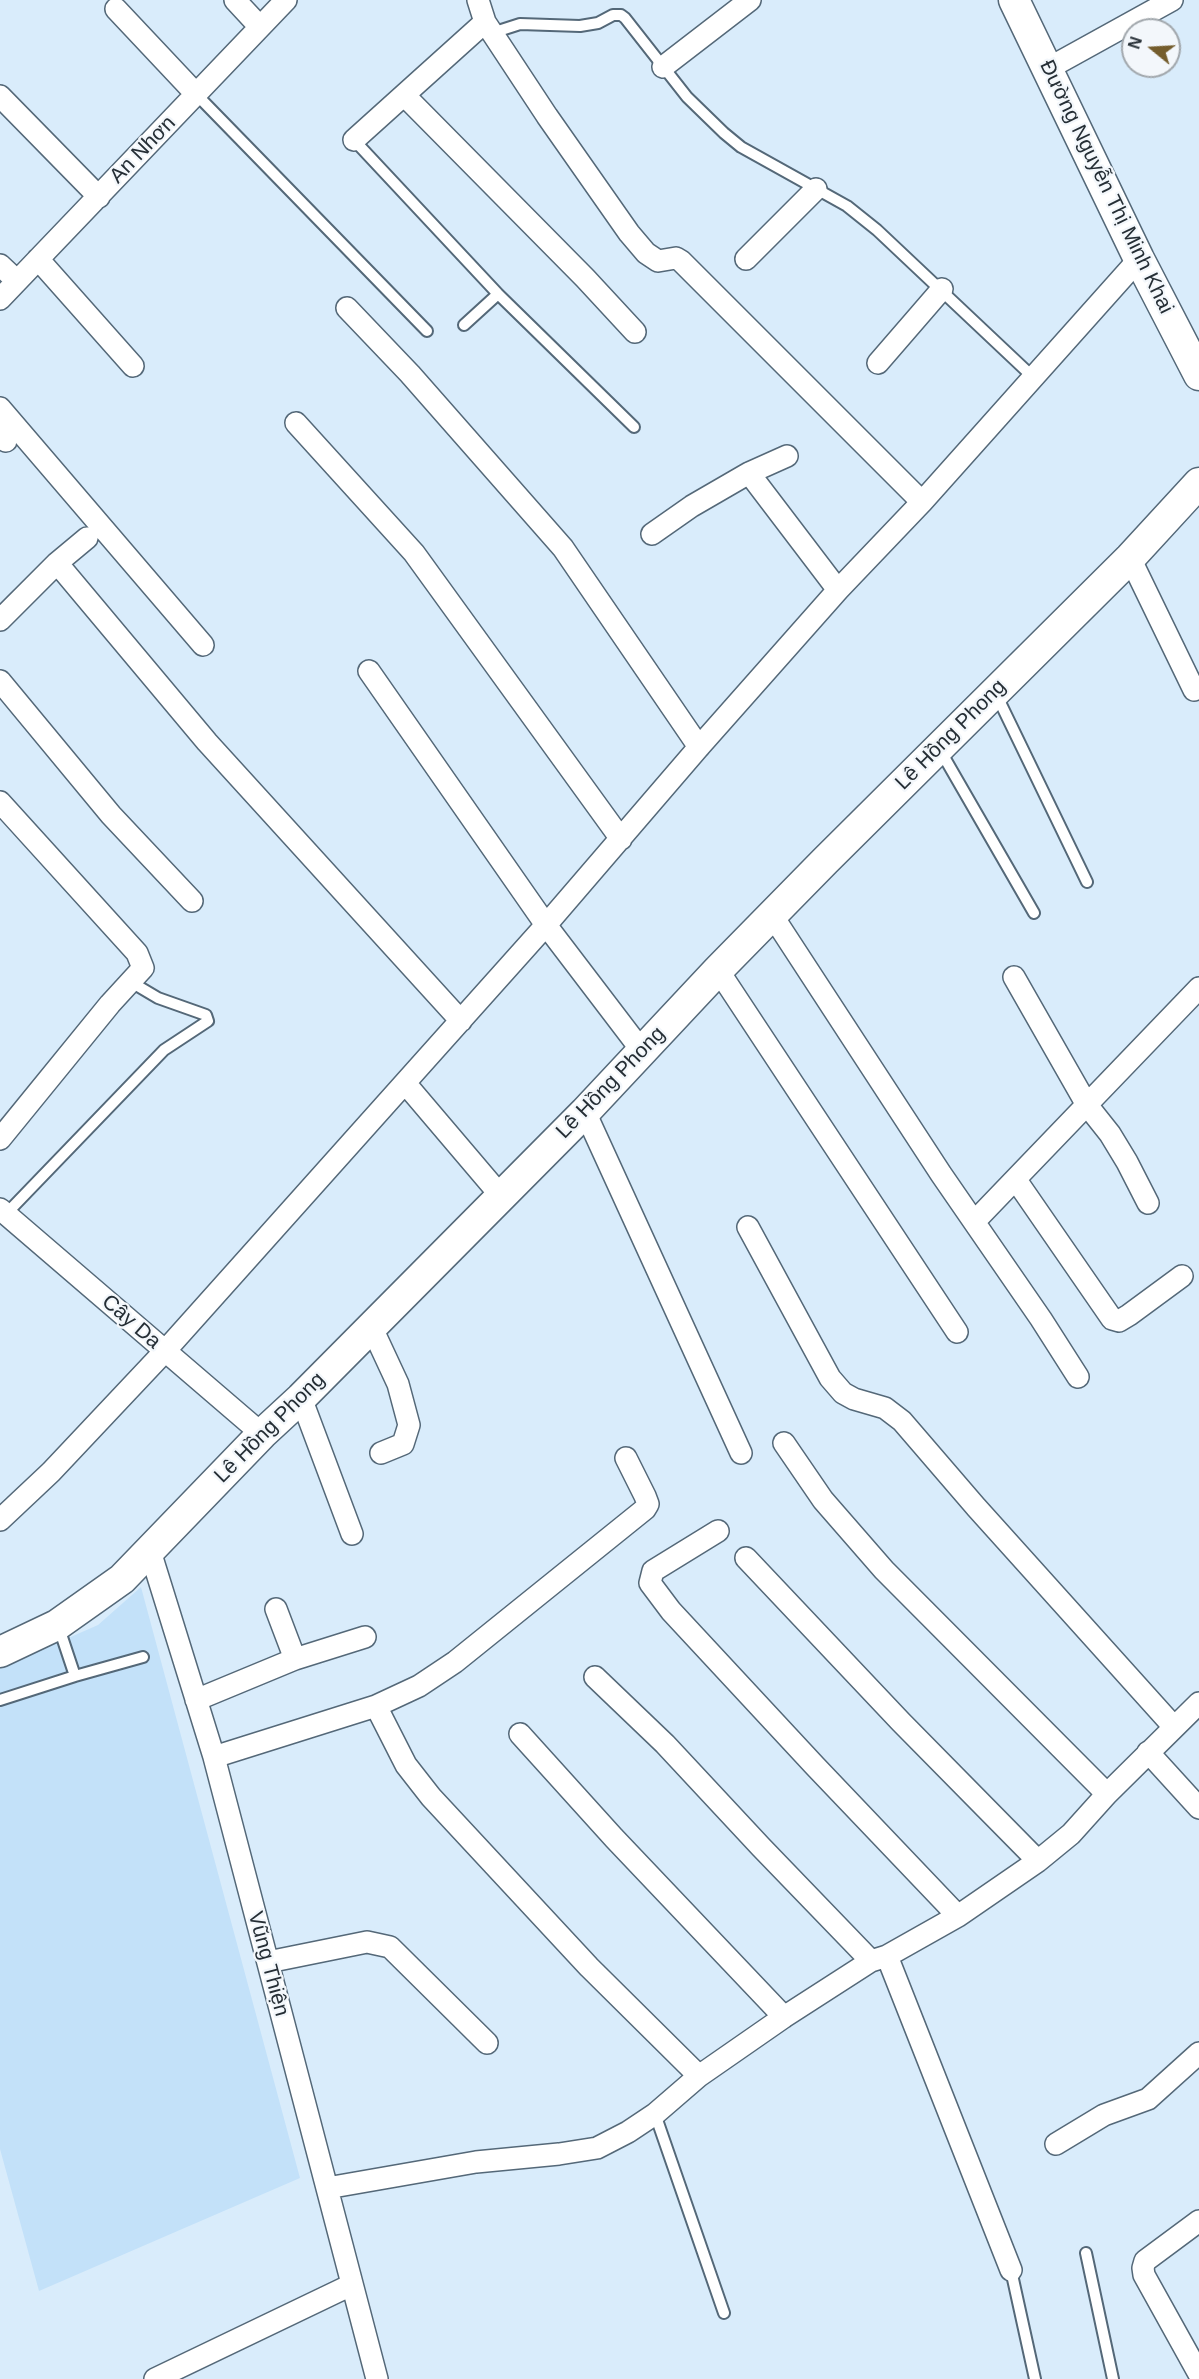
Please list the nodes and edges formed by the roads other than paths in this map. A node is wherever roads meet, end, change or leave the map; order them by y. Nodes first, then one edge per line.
1 (235, 0) edge
2 (286, 0) edge
3 (478, 0) edge
4 (750, 0) edge
5 (1014, 0) edge
6 (1172, 0) edge
7 (116, 9) dead end
8 (260, 27) junction
9 (488, 27) junction
10 (663, 67) junction
11 (1049, 68) junction
12 (196, 94) junction
13 (0, 96) edge
14 (405, 96) junction
15 (354, 140) joint
16 (816, 189) junction
17 (99, 196) junction
18 (38, 259) junction
19 (746, 259) dead end
20 (1139, 259) junction
21 (0, 265) edge
22 (17, 280) junction
23 (942, 290) junction
24 (498, 294) junction
25 (0, 299) edge
26 (347, 308) dead end
27 (464, 325) dead end
28 (427, 331) dead end
29 (635, 332) dead end
30 (878, 363) dead end
31 (134, 366) dead end
32 (1199, 375) edge
33 (1034, 378) junction
34 (0, 408) edge
35 (296, 423) dead end
36 (634, 427) dead end
37 (787, 456) dead end
38 (749, 474) junction
39 (1199, 483) edge
40 (922, 502) junction
41 (652, 534) dead end
42 (87, 538) dead end
43 (1130, 558) junction
44 (57, 563) junction
45 (838, 590) junction
46 (0, 620) edge
47 (203, 645) dead end
48 (369, 671) dead end
49 (0, 681) edge
50 (1194, 690) dead end
51 (994, 691) junction
52 (699, 747) junction
53 (939, 747) junction
54 (0, 802) edge
55 (621, 839) junction
56 (1087, 882) dead end
57 (192, 901) dead end
58 (1034, 913) dead end
59 (772, 915) junction
60 (546, 925) junction
61 (718, 970) junction
62 (1014, 977) dead end
63 (130, 982) junction
64 (1199, 988) edge
65 (460, 1021) junction
66 (642, 1051) junction
67 (405, 1083) junction
68 (1087, 1105) junction
69 (585, 1112) junction
70 (0, 1139) edge
71 (1016, 1180) junction
72 (501, 1196) junction
73 (1148, 1203) dead end
74 (3, 1212) edge
75 (975, 1221) junction
76 (748, 1227) dead end
77 (1182, 1276) dead end
78 (371, 1326) junction
79 (957, 1332) dead end
80 (165, 1351) junction
81 (1078, 1377) dead end
82 (301, 1398) junction
83 (262, 1434) junction
84 (784, 1443) dead end
85 (381, 1453) dead end
86 (741, 1453) dead end
87 (626, 1458) dead end
88 (0, 1520) edge
89 (718, 1531) dead end
90 (352, 1534) dead end
91 (150, 1551) junction
92 (746, 1558) dead end
93 (276, 1609) dead end
94 (57, 1625) junction
95 (365, 1637) dead end
96 (0, 1652) edge
97 (143, 1657) dead end
98 (295, 1659) junction
99 (75, 1676) junction
100 (595, 1677) dead end
101 (0, 1700) edge
102 (196, 1700) junction
103 (1199, 1703) edge
104 (376, 1706) junction
105 (1174, 1727) junction
106 (520, 1734) dead end
107 (1148, 1752) junction
108 (214, 1757) junction
109 (1107, 1794) junction
110 (1199, 1808) edge
111 (1038, 1861) junction
112 (958, 1916) junction
113 (879, 1959) junction
114 (268, 1962) junction
115 (784, 2017) junction
116 (487, 2043) dead end
117 (1199, 2054) edge
118 (699, 2076) junction
119 (656, 2114) junction
120 (1056, 2144) dead end
121 (327, 2188) junction
122 (1199, 2221) edge
123 (1086, 2253) dead end
124 (1011, 2270) joint
125 (351, 2285) junction
126 (724, 2313) dead end
127 (1196, 2361) edge
128 (155, 2379) edge
129 (377, 2379) edge
130 (1035, 2379) edge
131 (1113, 2379) edge

1 - 8 street
2 - 8 street, An Nhơn
3 - 9 street
4 - 10 street
5 - 11 main road, Đường Nguyễn Thị Minh Khai
6 - 11 street
7 - 12 street
8 - 12 street, An Nhơn
9 - 10 lane
9 - 14 street
9 - 40 street
10 - 16 lane
11 - 20 main road, Đường Nguyễn Thị Minh Khai
12 - 17 street, An Nhơn
12 - 28 lane
13 - 17 street
14 - 15 street
14 - 29 street
15 - 24 lane
16 - 19 street
16 - 23 lane
17 - 18 street, An Nhơn
18 - 22 street, An Nhơn
18 - 31 street
20 - 32 main road, Đường Nguyễn Thị Minh Khai
20 - 33 street
21 - 22 street
22 - 25 street, An Nhơn
23 - 30 street
23 - 33 lane
24 - 27 lane
24 - 36 lane
26 - 52 street
33 - 40 street
34 - 47 street
35 - 55 street
37 - 38 street
38 - 41 street
38 - 45 street
39 - 43 main road, Lê Hồng Phong
40 - 45 street
42 - 44 street
43 - 50 street
43 - 51 main road, Lê Hồng Phong
44 - 46 street
44 - 65 street
45 - 52 street
48 - 60 street
49 - 57 street
51 - 53 main road, Lê Hồng Phong
51 - 56 lane
52 - 55 street
53 - 58 lane
53 - 59 main road, Lê Hồng Phong
54 - 63 street
55 - 60 street
59 - 61 main road, Lê Hồng Phong
59 - 75 street
60 - 65 street
60 - 66 street
61 - 66 main road, Lê Hồng Phong
61 - 79 street
62 - 68 street
63 - 70 street
63 - 74 lane
64 - 68 street
65 - 67 street
66 - 69 main road, Lê Hồng Phong
67 - 72 street
67 - 80 street
68 - 71 street
68 - 73 street
69 - 72 main road, Lê Hồng Phong
69 - 86 street
71 - 75 street
71 - 77 street
72 - 78 main road, Lê Hồng Phong
74 - 80 street, Cây Da
75 - 81 street
76 - 105 street
78 - 82 main road, Lê Hồng Phong
78 - 85 street
80 - 83 street, Cây Da
80 - 88 street
82 - 83 main road, Lê Hồng Phong
82 - 90 street
83 - 91 main road, Lê Hồng Phong
84 - 109 street
87 - 104 street
89 - 112 street
91 - 94 main road, Lê Hồng Phong
91 - 102 street, Vũng Thiện
92 - 111 street
93 - 98 street
94 - 96 main road, Lê Hồng Phong
94 - 99 lane
95 - 98 street
97 - 99 lane
98 - 102 street
99 - 101 lane
100 - 113 street
102 - 108 street, Vũng Thiện
103 - 105 street
104 - 108 street
104 - 118 street
105 - 107 street
106 - 115 street
107 - 109 street
107 - 110 street
108 - 114 street, Vũng Thiện
109 - 111 street
111 - 112 street
112 - 113 street
113 - 115 street
113 - 124 street
114 - 116 street
114 - 121 street, Vũng Thiện
115 - 118 street
117 - 120 street
118 - 119 street
119 - 121 street
119 - 126 lane
121 - 125 street, Vũng Thiện
122 - 127 street
123 - 131 lane
124 - 130 lane
125 - 128 street
125 - 129 street, Vũng Thiện

